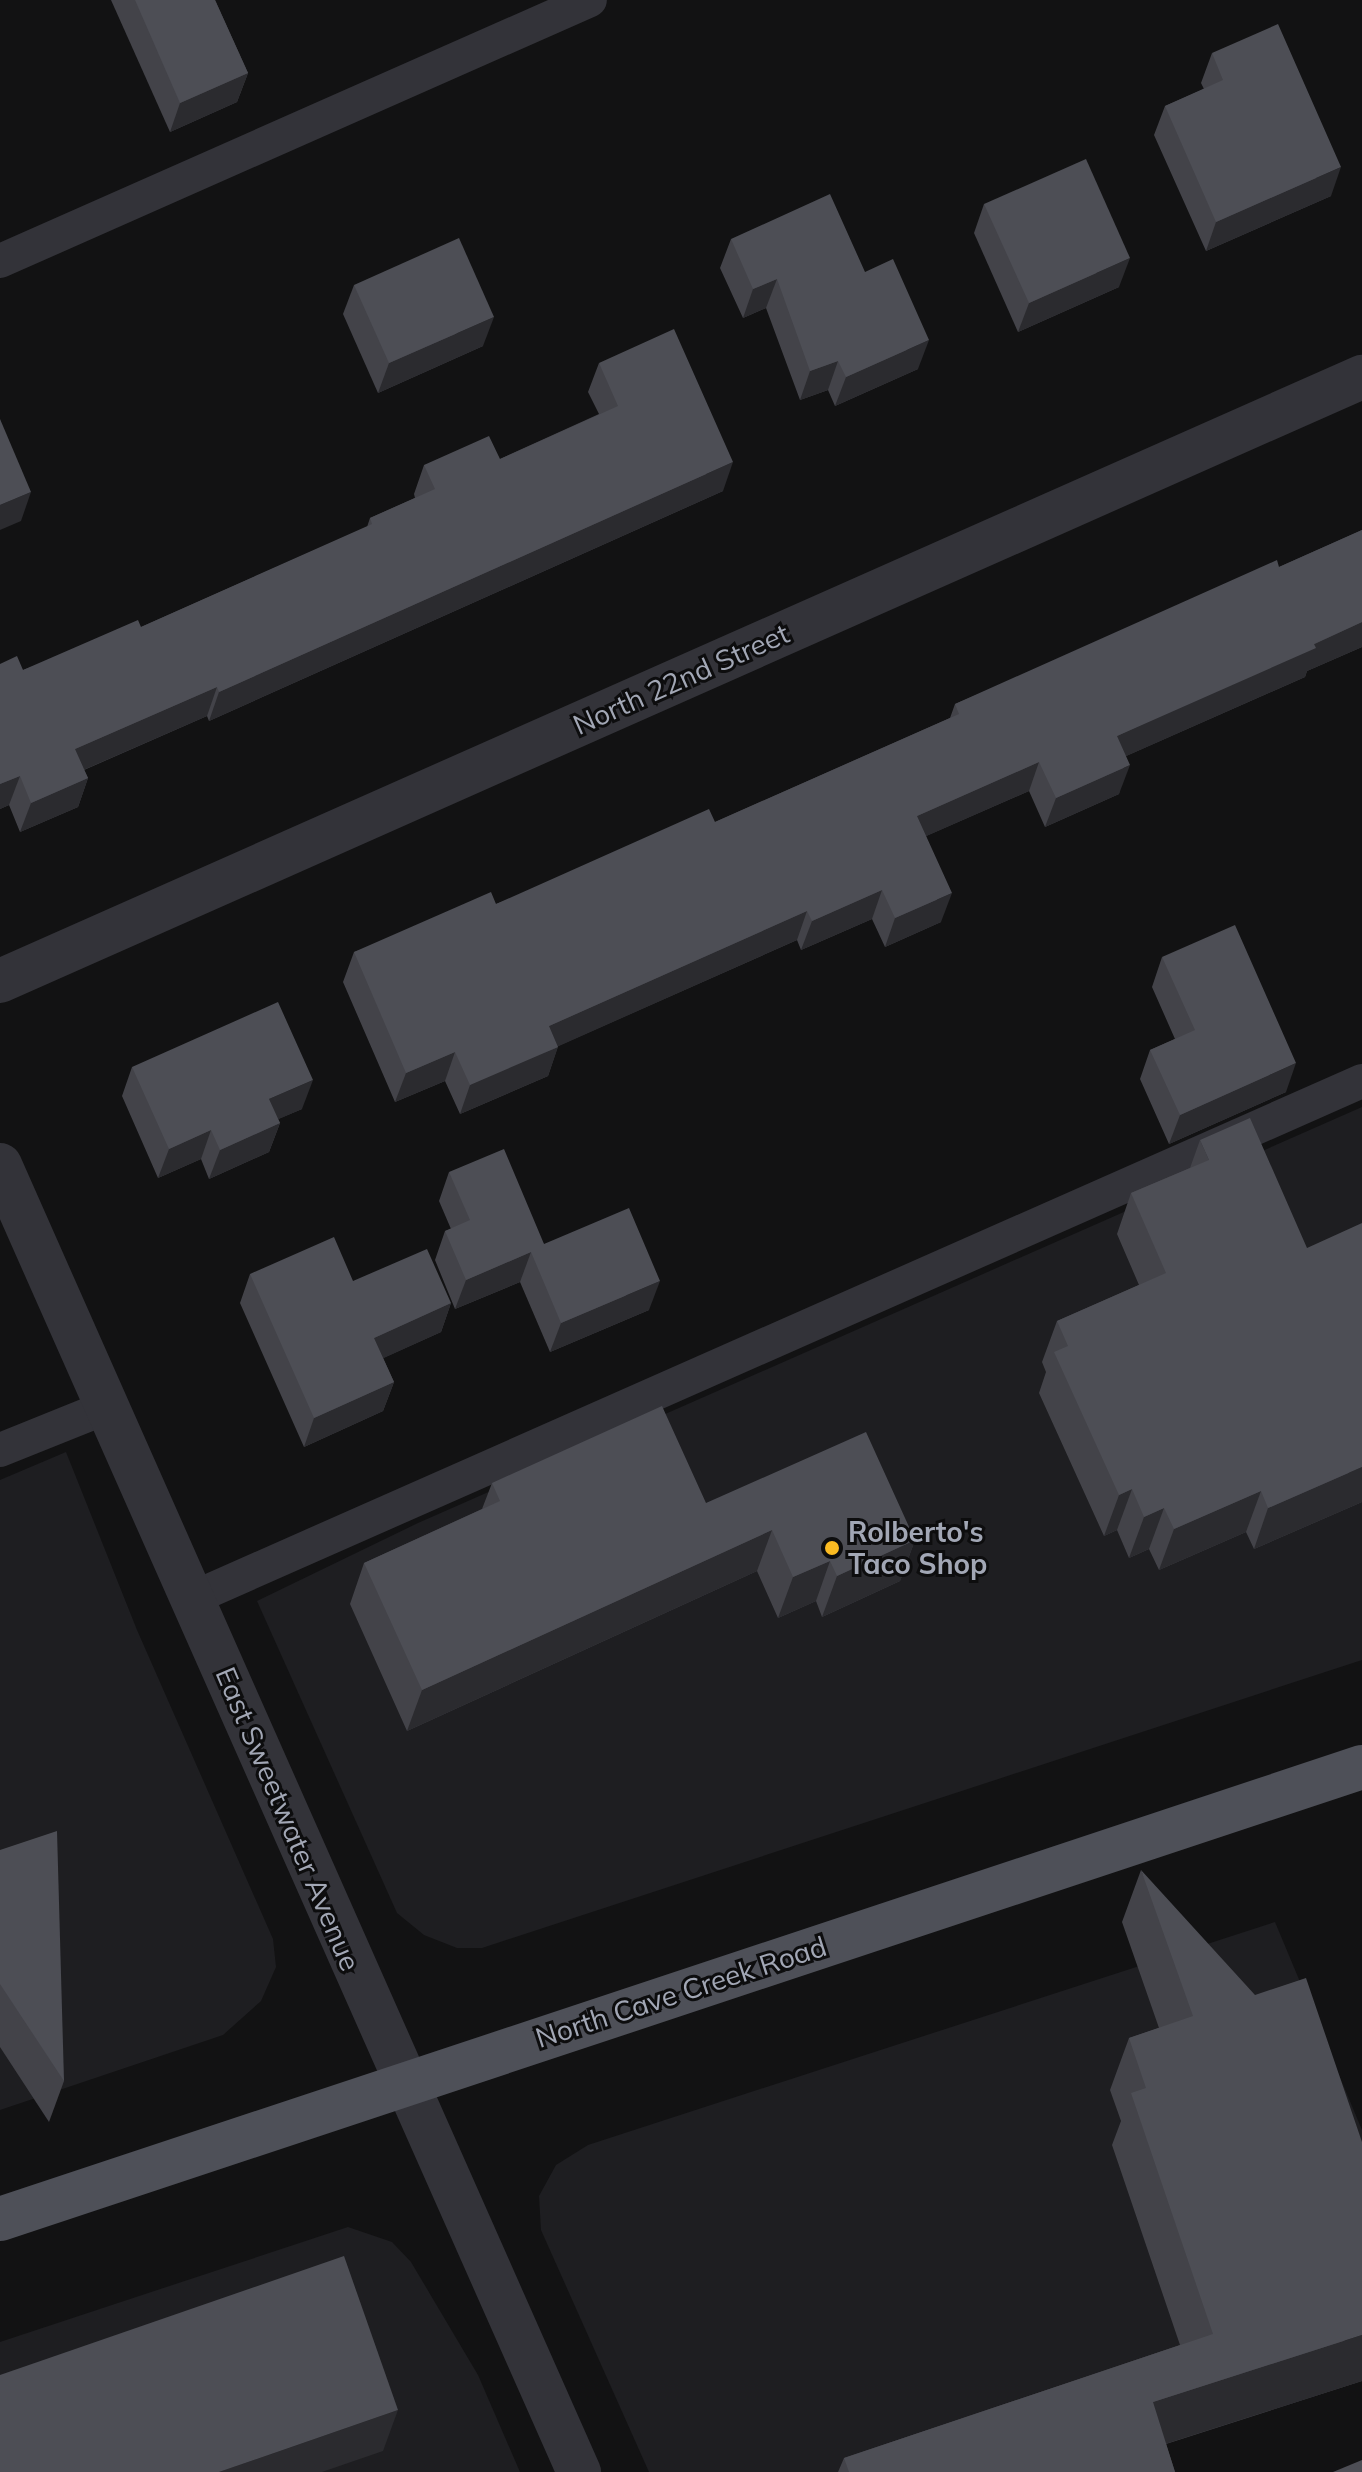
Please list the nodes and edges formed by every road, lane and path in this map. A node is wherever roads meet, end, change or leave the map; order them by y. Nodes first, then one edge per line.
1 (590, 0) edge
2 (0, 261) edge
3 (1362, 377) edge
4 (0, 981) edge
5 (1362, 1081) edge
6 (0, 1165) edge
7 (107, 1407) junction
8 (0, 1450) edge
9 (193, 1598) junction
10 (1362, 1767) edge
11 (403, 2083) junction
12 (0, 2219) edge
13 (579, 2472) edge

1 - 2 lane
3 - 4 street, North 22nd Street
5 - 9 lane
6 - 7 street, East Sweetwater Avenue
7 - 8 lane
7 - 9 street, East Sweetwater Avenue
9 - 11 street, East Sweetwater Avenue
10 - 11 main road, North Cave Creek Road
11 - 12 main road, North Cave Creek Road
11 - 13 street, East Sweetwater Avenue

